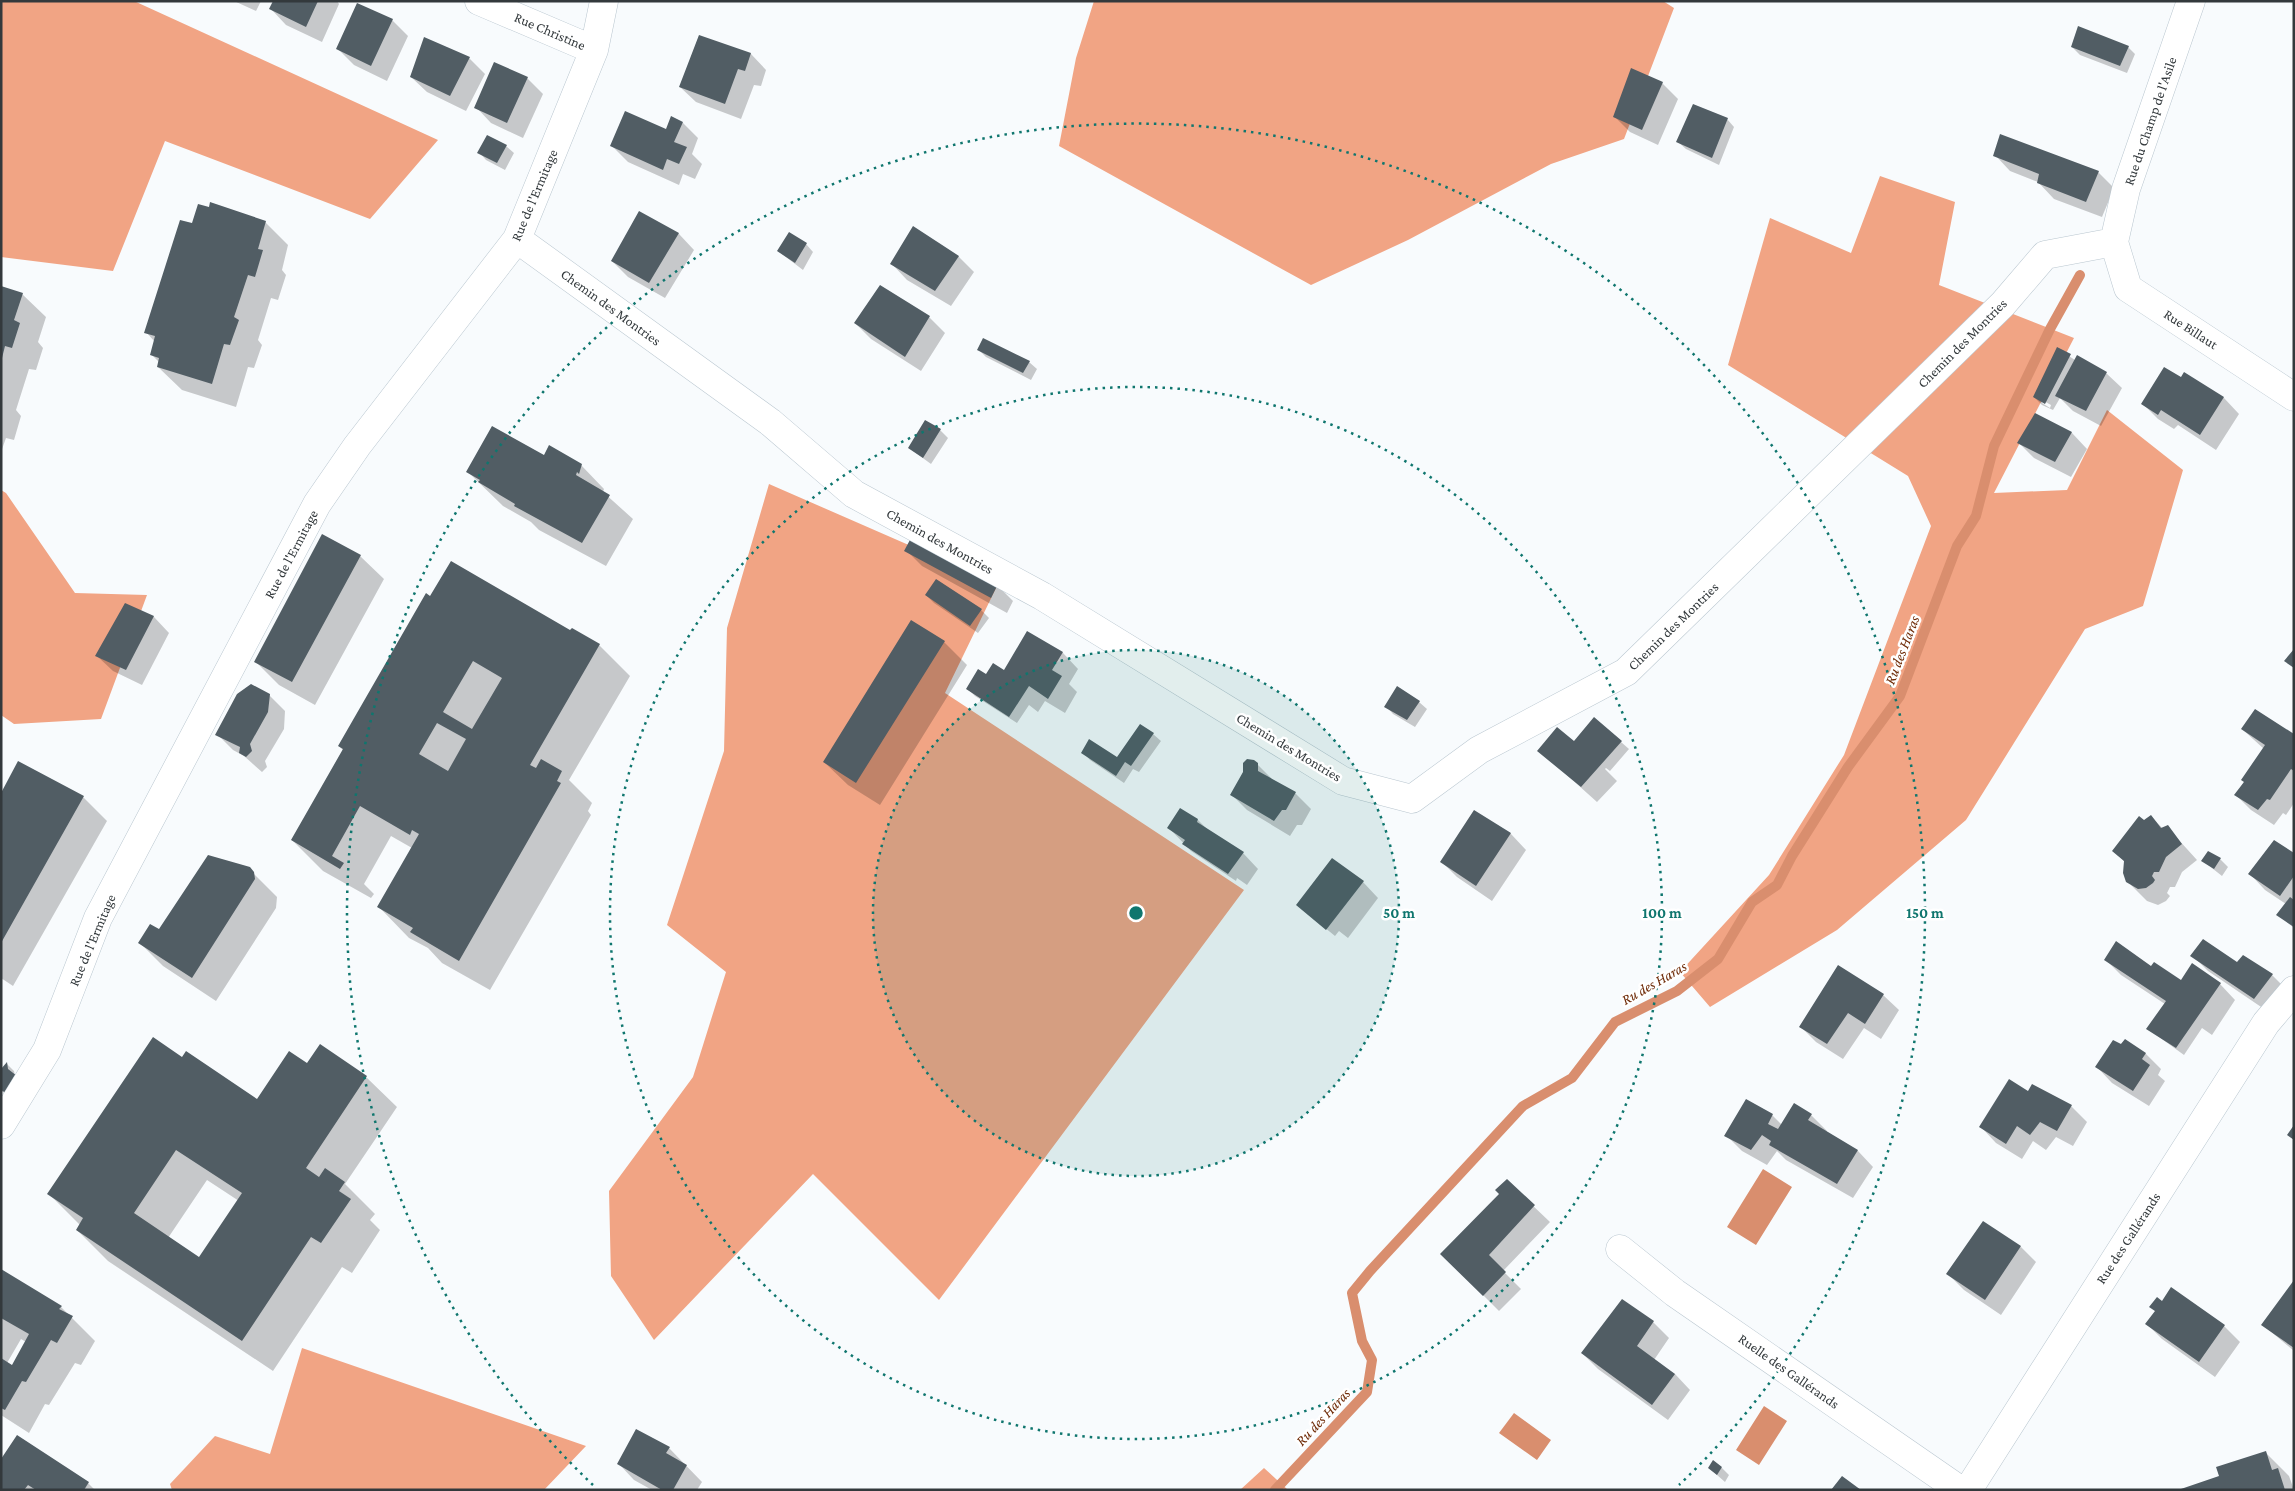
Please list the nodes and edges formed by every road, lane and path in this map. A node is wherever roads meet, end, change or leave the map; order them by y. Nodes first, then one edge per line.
1 (479, 1) edge
2 (604, 1) edge
3 (2191, 1) edge
4 (594, 50) junction
5 (517, 239) junction
6 (2114, 242) junction
7 (2294, 397) edge
8 (2294, 990) edge
9 (1, 1125) edge
10 (1620, 1249) dead end
11 (1960, 1490) edge
12 (1968, 1490) edge

1 - 4 street, Rue Christine
2 - 4 street, Rue de l'Ermitage
3 - 6 street, Rue du Champ de l'Asile
4 - 5 street, Rue de l'Ermitage
5 - 6 street, Chemin des Montries
5 - 9 street, Rue de l'Ermitage
6 - 7 street, Rue Billaut
8 - 12 street, Rue des Gallérands
10 - 11 street, Ruelle des Gallérands

